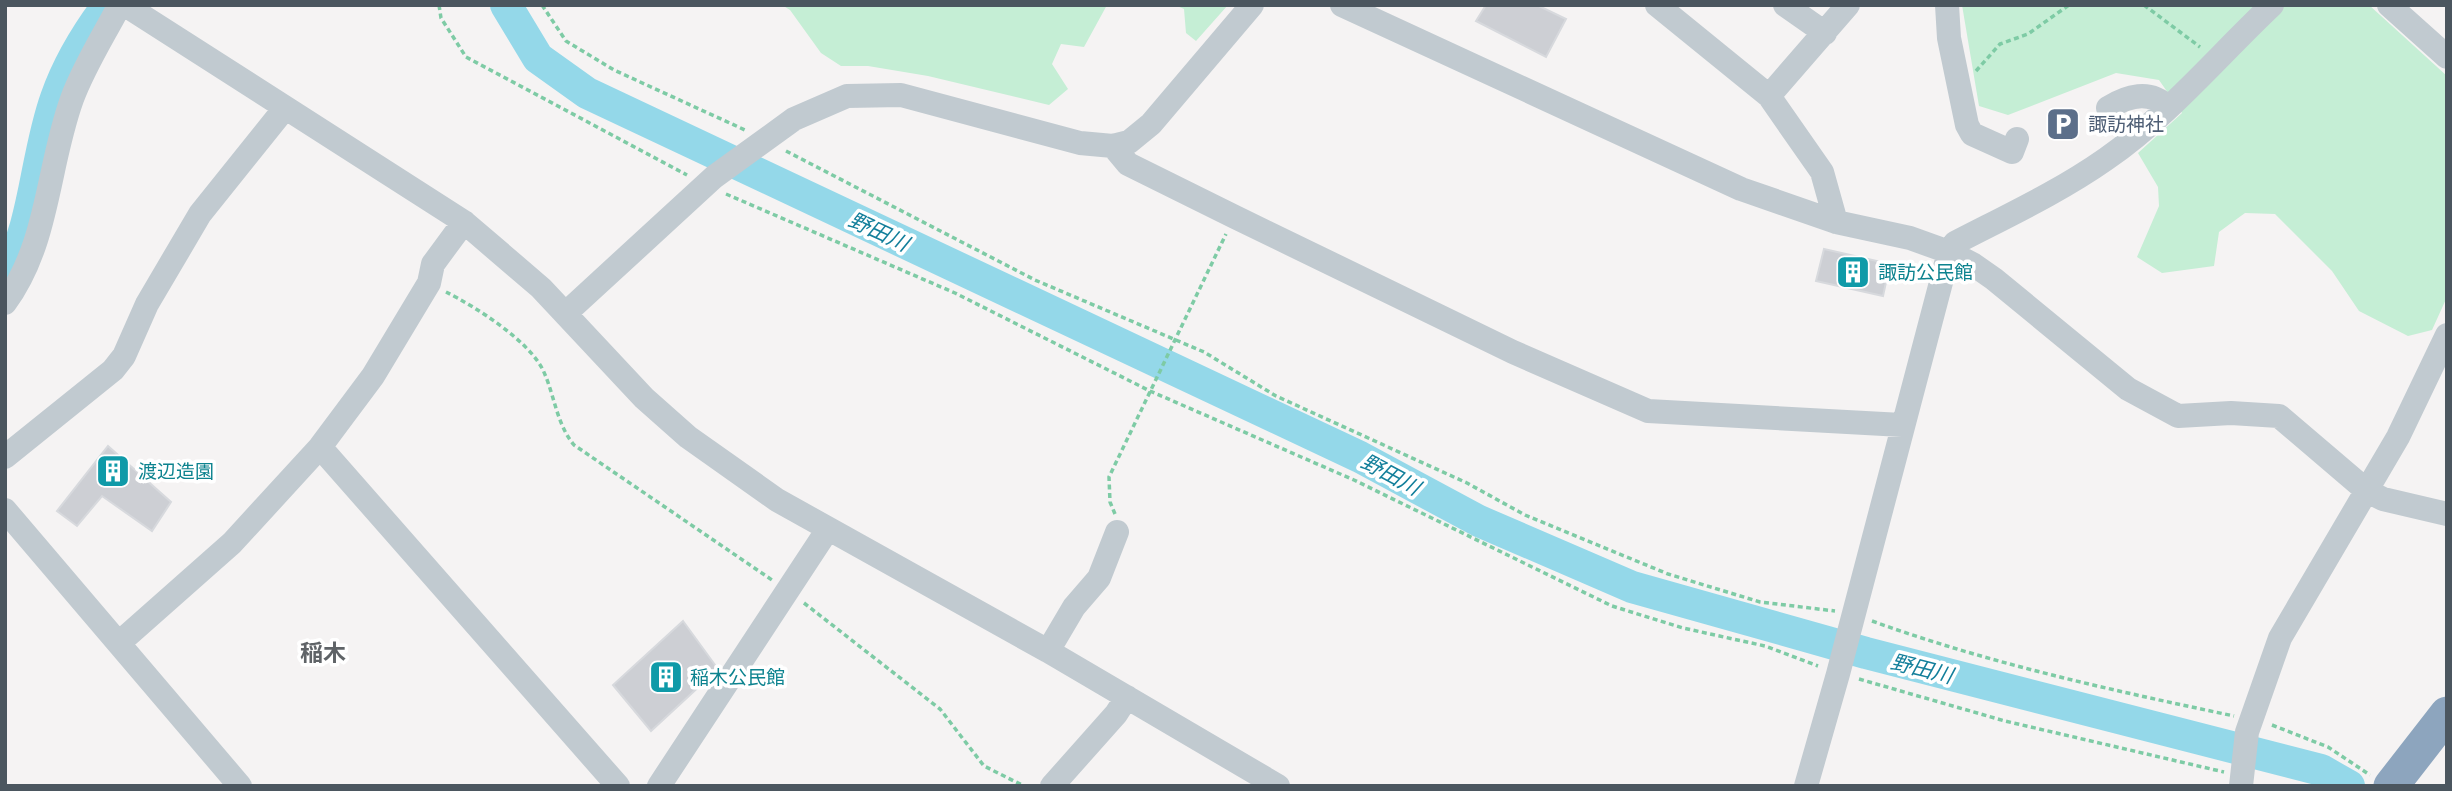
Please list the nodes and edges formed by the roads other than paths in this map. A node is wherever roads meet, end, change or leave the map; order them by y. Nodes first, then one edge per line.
1 (125, 5) edge
2 (1252, 5) edge
3 (1342, 5) edge
4 (1657, 5) edge
5 (1785, 5) edge
6 (1848, 5) edge
7 (1947, 5) edge
8 (2272, 5) edge
9 (2389, 5) edge
10 (1825, 33) junction
11 (2447, 57) edge
12 (1769, 96) junction
13 (2108, 107) dead end
14 (2167, 107) junction
15 (285, 108) junction
16 (2017, 139) dead end
17 (1113, 146) junction
18 (464, 222) junction
19 (1836, 222) junction
20 (1949, 253) junction
21 (5, 303) edge
22 (566, 313) junction
23 (2447, 335) edge
24 (1902, 425) junction
25 (320, 447) junction
26 (5, 457) edge
27 (2367, 491) junction
28 (5, 510) edge
29 (2447, 514) edge
30 (828, 529) junction
31 (1117, 532) road end
32 (119, 643) junction
33 (1048, 651) junction
34 (1127, 697) junction
35 (2447, 714) edge
36 (2242, 778) edge
37 (2389, 782) edge
38 (240, 786) edge
39 (618, 786) edge
40 (659, 786) edge
41 (1052, 786) edge
42 (1278, 786) edge
43 (1805, 786) edge

1 - 15 street
1 - 21 street
2 - 17 street
3 - 19 street
4 - 12 street
5 - 10 street
6 - 10 street
7 - 16 street
8 - 14 street
9 - 11 street
10 - 12 street
12 - 19 street
13 - 14 street
14 - 20 street
15 - 18 street
15 - 26 street
17 - 22 street
17 - 24 street
18 - 22 street
18 - 25 street
19 - 20 street
20 - 24 street
20 - 27 street
22 - 30 street
23 - 27 street
24 - 43 street
25 - 32 street
25 - 39 street
27 - 29 street
27 - 36 street
28 - 32 street
30 - 33 street
30 - 40 street
31 - 33 street
32 - 38 street
33 - 34 street
34 - 41 street
34 - 42 street
35 - 37 highway

